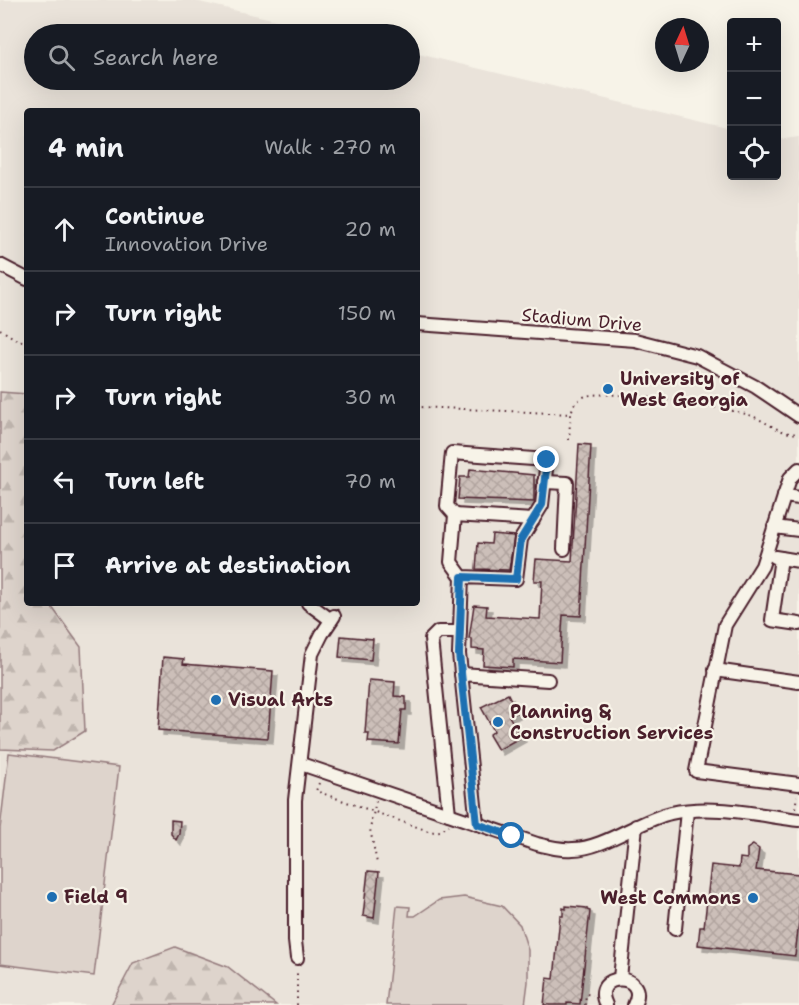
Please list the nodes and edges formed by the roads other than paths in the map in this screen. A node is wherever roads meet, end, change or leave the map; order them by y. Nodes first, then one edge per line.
1 (0, 265) edge
2 (24, 277) edge
3 (420, 324) edge
4 (799, 416) edge
5 (799, 468) edge
6 (544, 482) junction
7 (784, 496) junction
8 (799, 498) edge
9 (455, 515) junction
10 (533, 519) junction
11 (774, 527) junction
12 (799, 530) edge
13 (564, 549) dead end
14 (765, 556) junction
15 (781, 558) junction
16 (799, 561) edge
17 (462, 577) junction
18 (313, 606) edge
19 (799, 624) edge
20 (460, 632) junction
21 (715, 670) junction
22 (460, 674) junction
23 (548, 680) dead end
24 (799, 681) edge
25 (301, 764) junction
26 (799, 784) edge
27 (687, 811) junction
28 (797, 815) edge
29 (450, 819) junction
30 (477, 824) junction
31 (636, 826) junction
32 (675, 929) dead end
33 (297, 958) road end
34 (620, 978) junction
35 (606, 1005) edge
36 (634, 1005) edge

1 - 2 street
3 - 4 street, Stadium Drive
5 - 7 street
6 - 9 street
6 - 10 street
6 - 13 street
7 - 8 street
7 - 11 street
9 - 10 street
9 - 17 street
10 - 17 street
11 - 12 street
11 - 14 street
14 - 15 street
14 - 21 street
15 - 16 street
15 - 19 street
17 - 20 street
18 - 25 street
20 - 22 street
20 - 29 street
21 - 24 street
21 - 26 street
22 - 23 street
22 - 30 street
25 - 29 street
25 - 33 street
27 - 28 street
27 - 31 street
27 - 32 street
29 - 30 street
30 - 31 street
31 - 34 street
34 - 35 street
34 - 36 street

